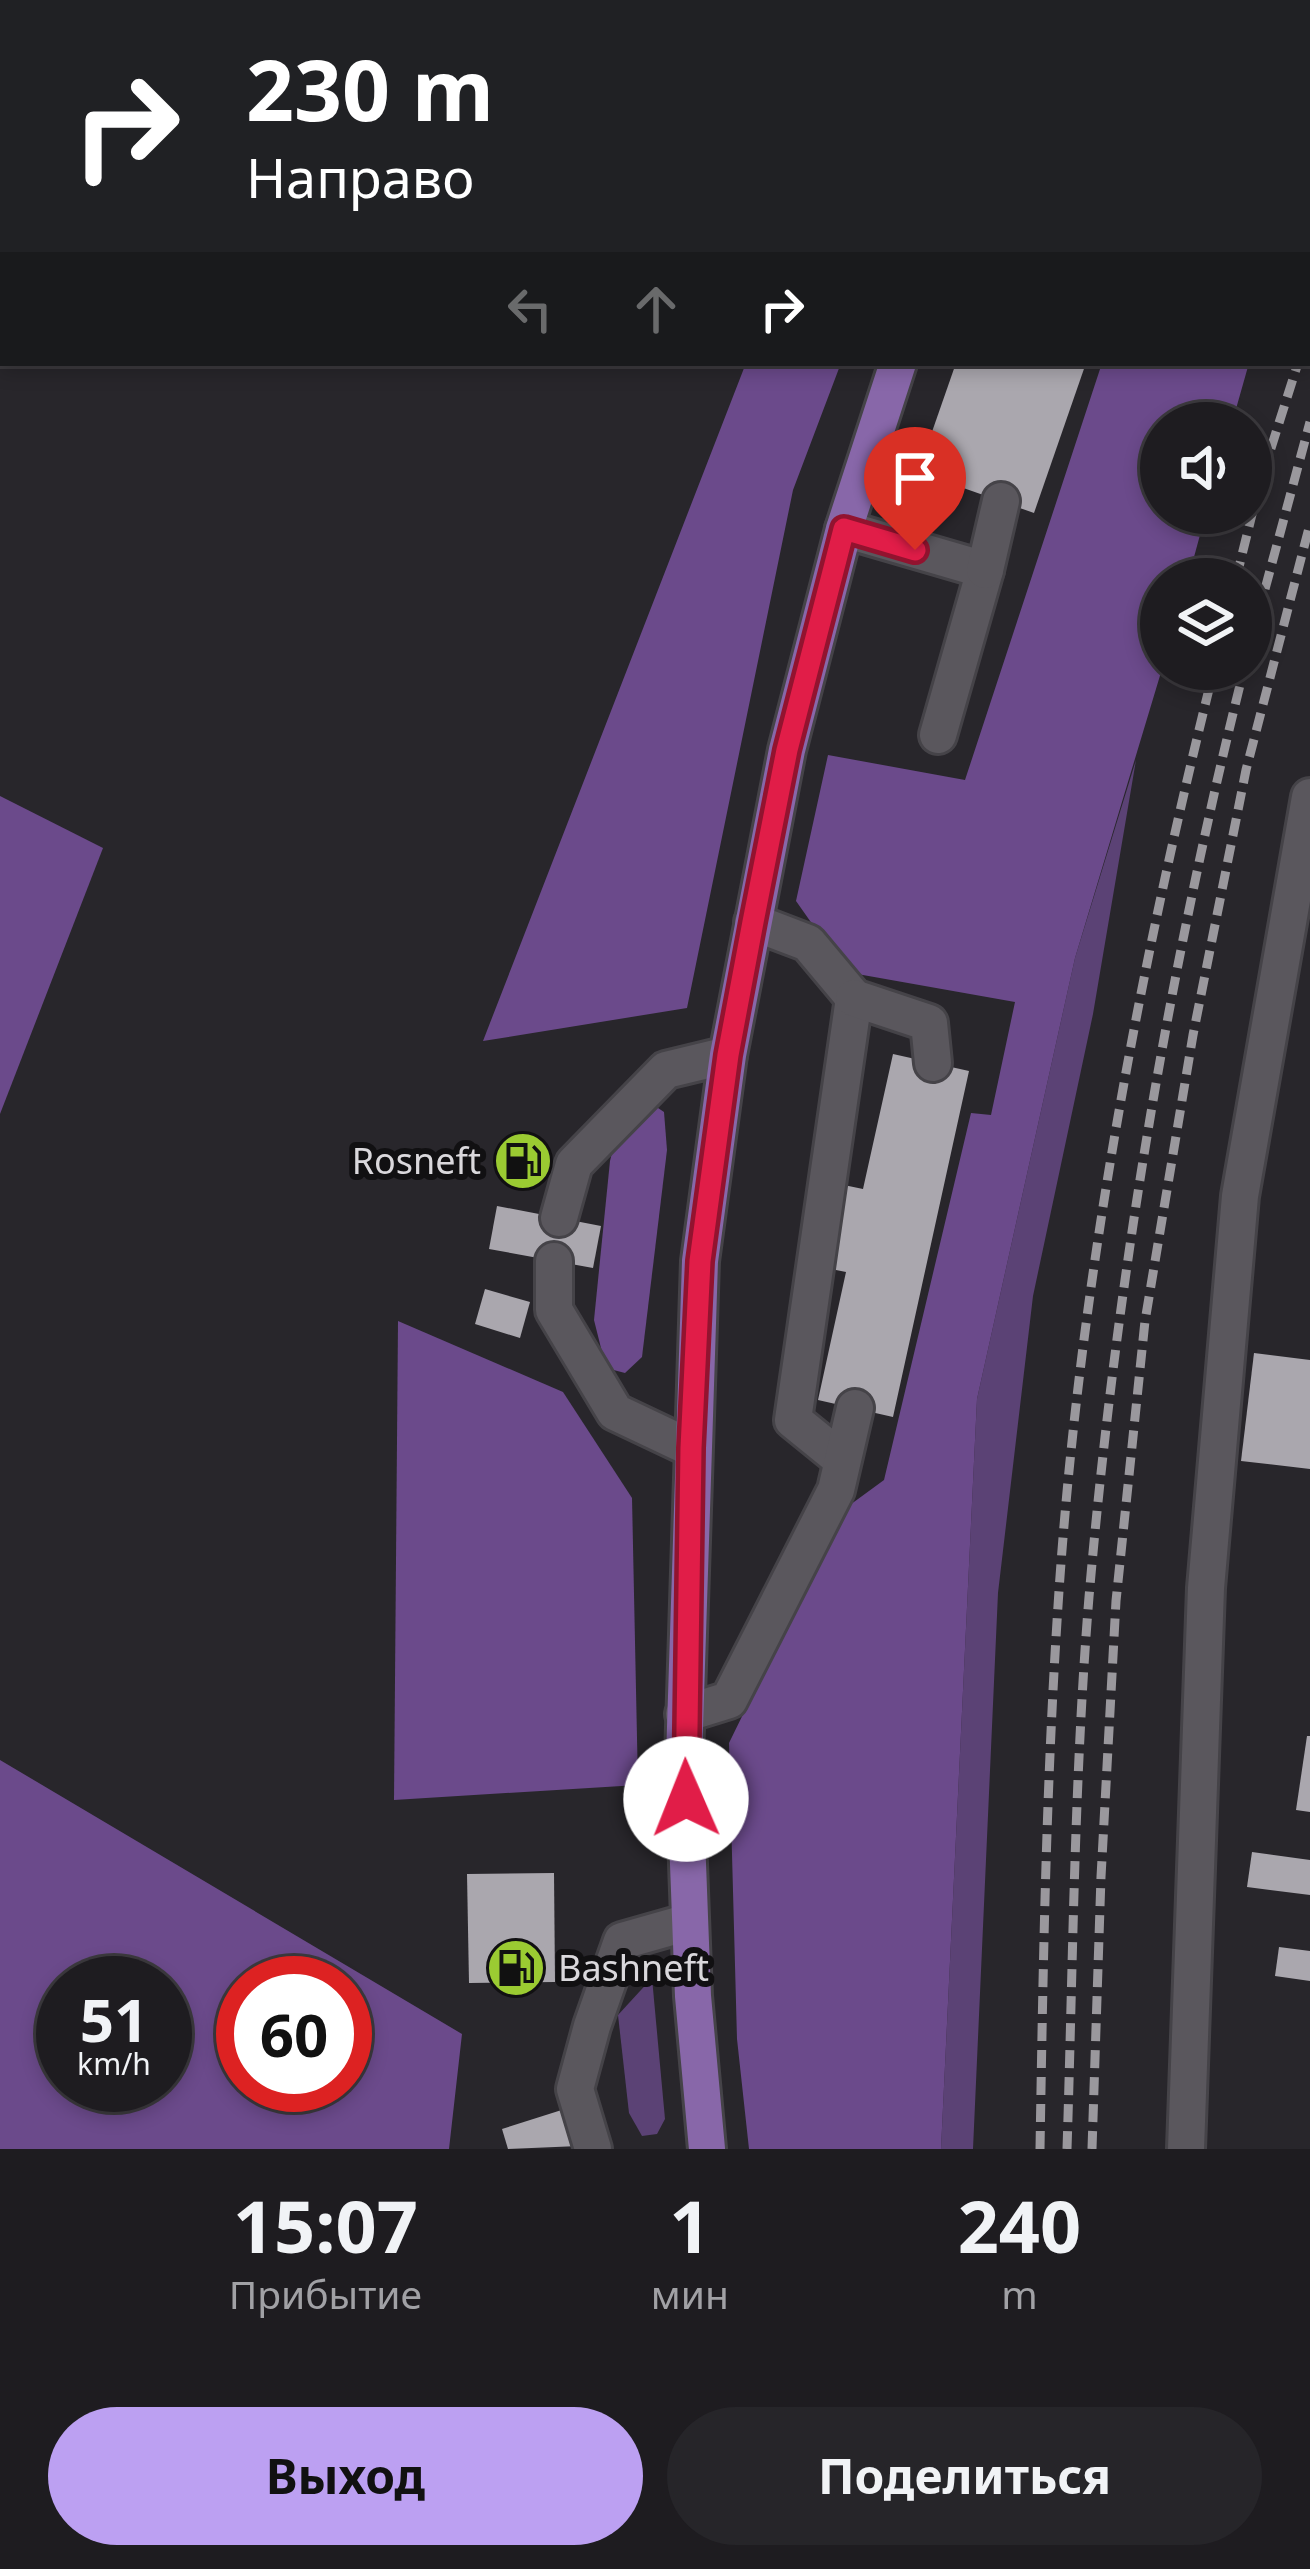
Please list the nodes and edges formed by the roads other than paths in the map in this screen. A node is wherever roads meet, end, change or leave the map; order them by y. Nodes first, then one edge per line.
1 (897, 366) edge
2 (1001, 501) dead end
3 (844, 529) junction
4 (986, 571) junction
5 (938, 735) dead end
6 (1310, 796) edge
7 (753, 922) junction
8 (854, 998) junction
9 (728, 1055) junction
10 (933, 1063) dead end
11 (559, 1218) dead end
12 (554, 1261) dead end
13 (855, 1408) dead end
14 (691, 1448) junction
15 (841, 1459) junction
16 (684, 1714) junction
17 (689, 1922) junction
18 (593, 2149) edge
19 (706, 2149) edge
20 (1186, 2149) edge

1 - 3 main road
2 - 4 lane
3 - 4 lane
3 - 7 main road
4 - 5 lane
6 - 20 lane
7 - 8 lane
7 - 9 main road
8 - 10 lane
8 - 15 lane
9 - 11 lane
9 - 14 main road
12 - 14 lane
13 - 15 lane
14 - 16 main road
15 - 16 lane
16 - 17 main road
17 - 18 lane
17 - 19 main road

